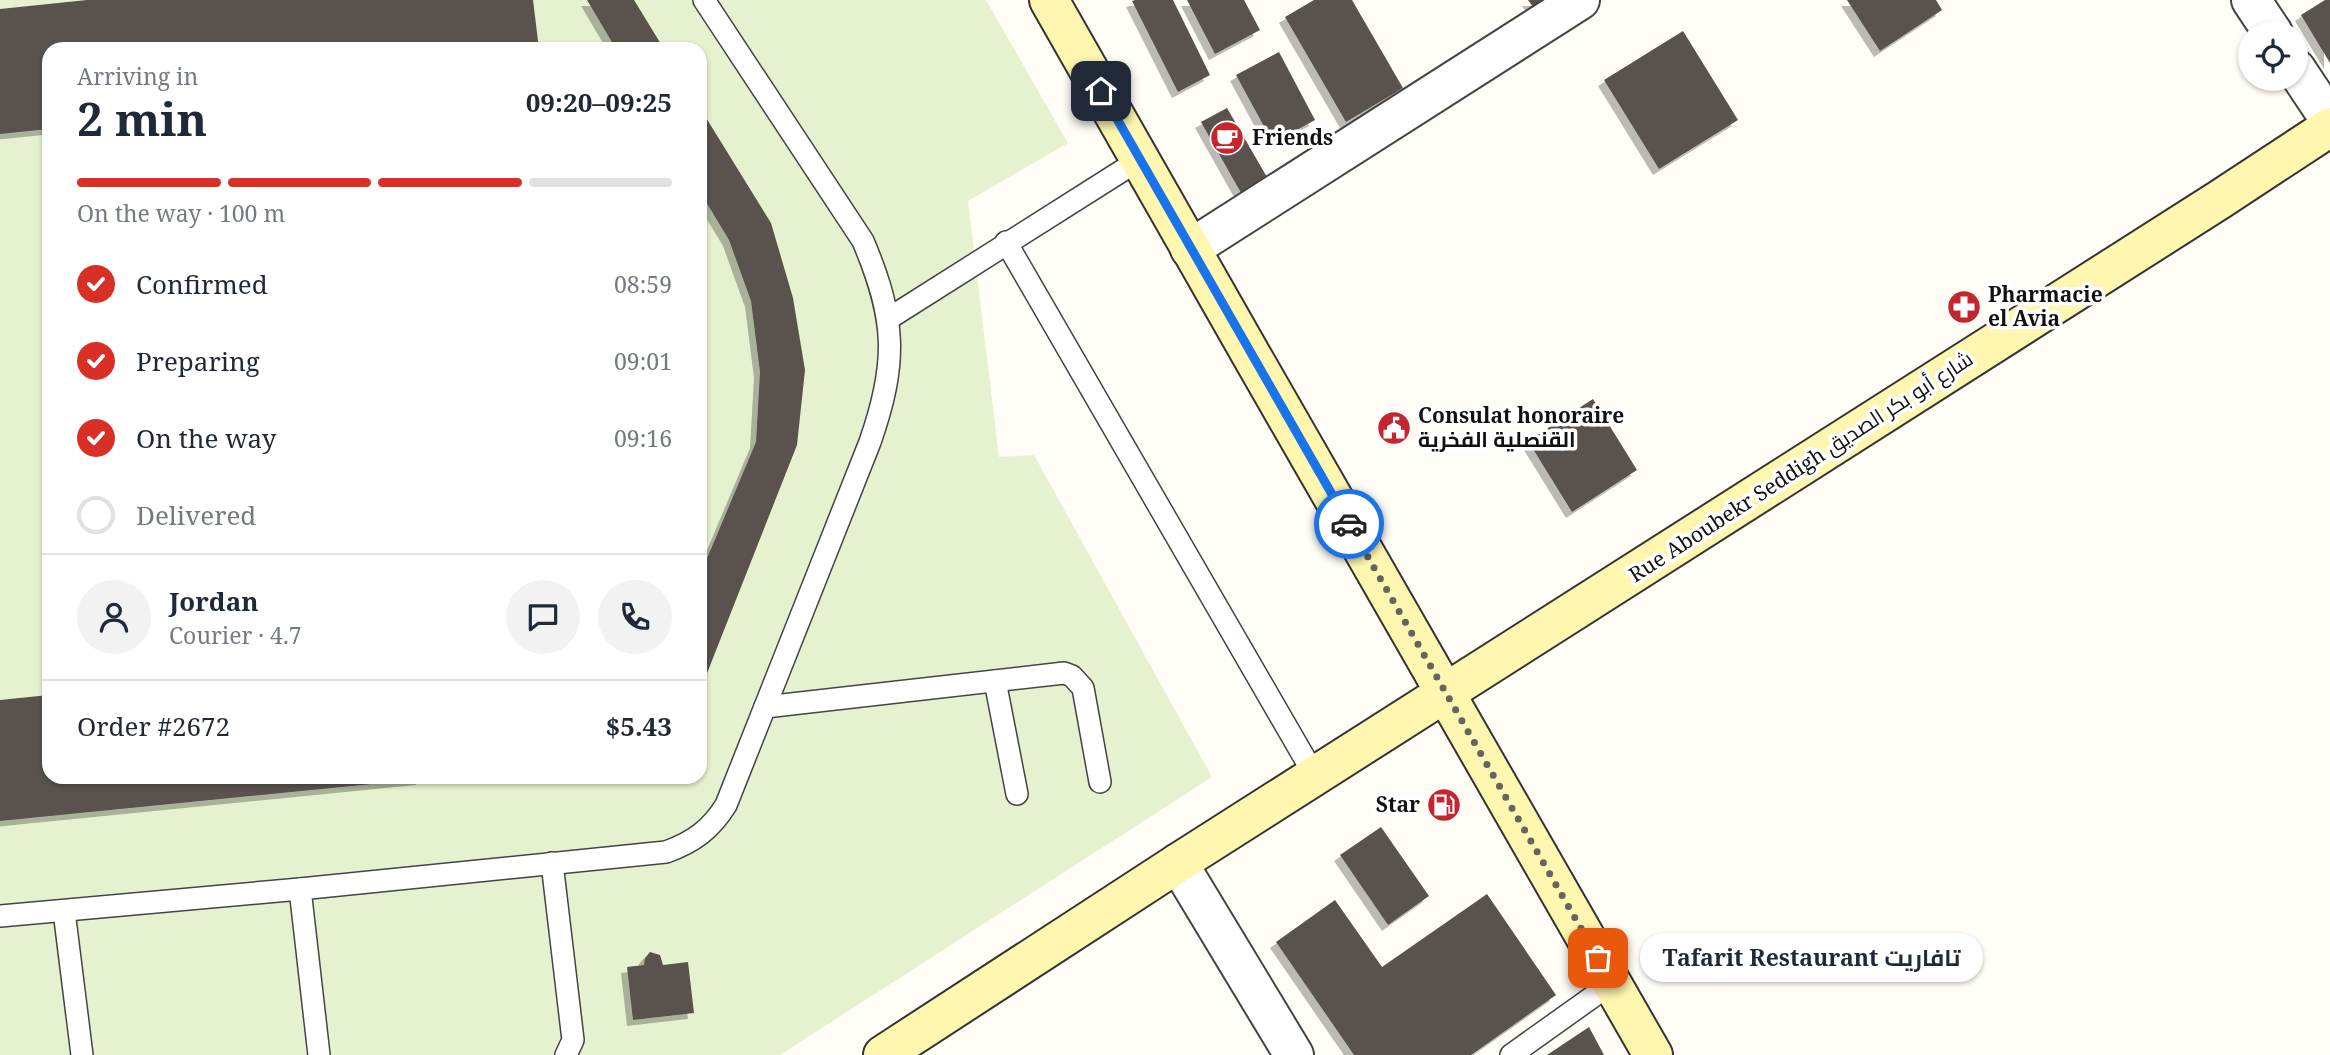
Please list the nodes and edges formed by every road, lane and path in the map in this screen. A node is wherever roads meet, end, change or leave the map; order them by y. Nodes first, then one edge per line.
1 (704, 0) edge
2 (1049, 0) edge
3 (1580, 0) edge
4 (2251, 0) edge
5 (2265, 21) edge
6 (2308, 87) edge
7 (2330, 120) edge
8 (2330, 127) edge
9 (1139, 160) junction
10 (1006, 242) junction
11 (1190, 249) junction
12 (888, 319) junction
13 (995, 681) junction
14 (1447, 693) junction
15 (765, 707) junction
16 (1315, 776) junction
17 (1100, 782) dead end
18 (1017, 794) dead end
19 (552, 863) junction
20 (1178, 863) junction
21 (300, 889) junction
22 (64, 911) junction
23 (0, 916) edge
24 (1612, 983) junction
25 (82, 1055) edge
26 (319, 1055) edge
27 (566, 1055) edge
28 (883, 1055) edge
29 (1294, 1055) edge
30 (1511, 1055) edge
31 (1653, 1055) edge

1 - 12 lane
2 - 9 street
3 - 11 street
4 - 5 street
6 - 7 street
8 - 14 street, Rue Aboubekr Seddigh شارع أبو بكر الصديق
9 - 10 lane
9 - 11 street
10 - 12 lane
10 - 16 lane
11 - 14 street
12 - 15 lane
13 - 15 lane
13 - 17 lane
13 - 18 lane
14 - 16 street, Rue Aboubekr Seddigh شارع أبو بكر الصديق
14 - 24 street
15 - 19 lane
16 - 20 street, Rue Aboubekr Seddigh شارع أبو بكر الصديق
19 - 21 lane
19 - 27 lane
20 - 28 street, Rue Aboubekr Seddigh شارع أبو بكر الصديق
20 - 29 street
21 - 22 lane
21 - 26 lane
22 - 23 lane
22 - 25 lane
24 - 30 lane
24 - 31 street

